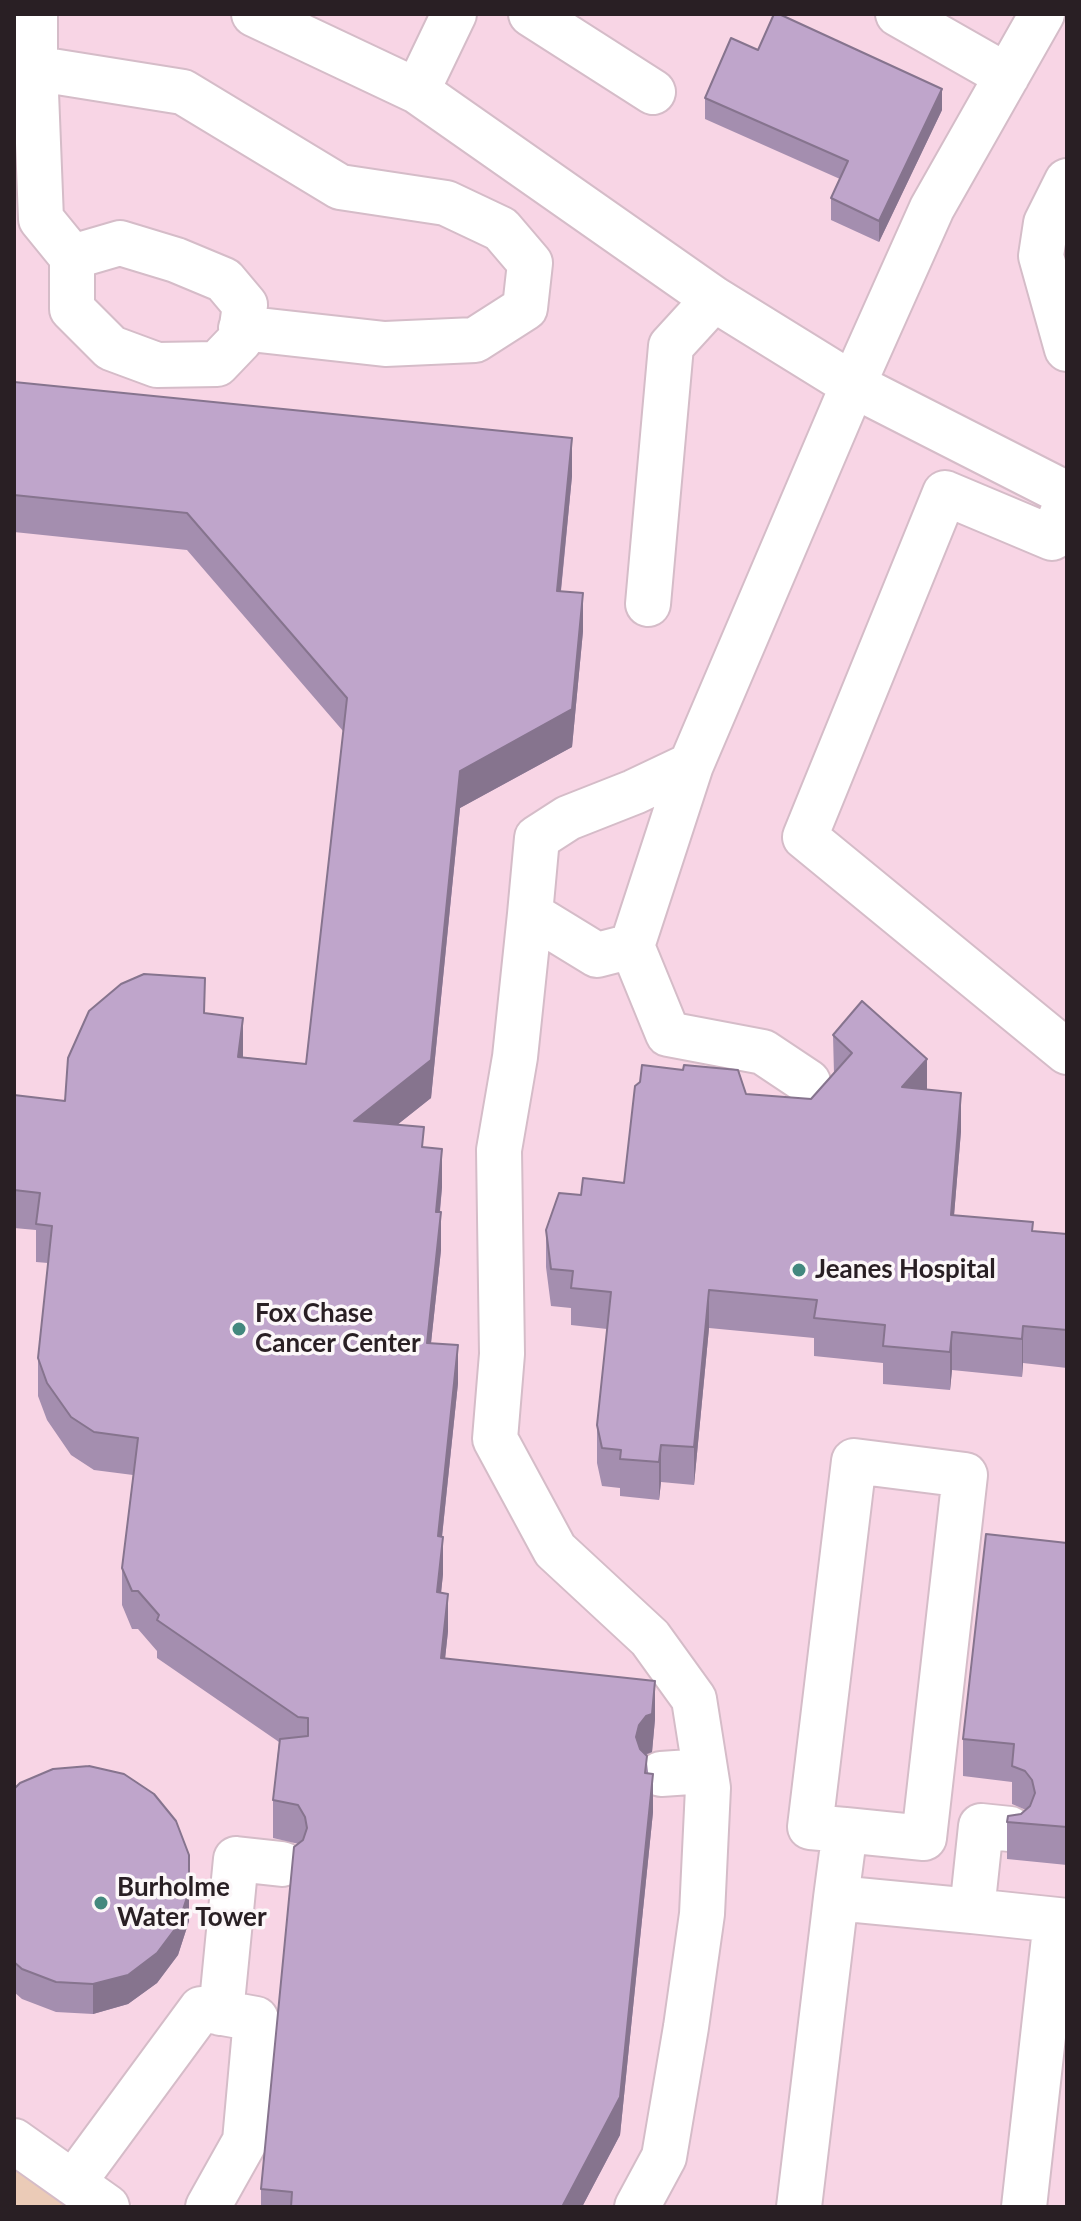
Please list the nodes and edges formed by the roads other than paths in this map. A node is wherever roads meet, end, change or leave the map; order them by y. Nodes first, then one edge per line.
1 (35, 14) edge
2 (254, 14) edge
3 (454, 14) edge
4 (531, 14) edge
5 (1042, 14) edge
6 (927, 21) edge
7 (24, 66) edge
8 (1007, 76) junction
9 (417, 91) junction
10 (653, 92) dead end
11 (1067, 181) edge
12 (72, 257) junction
13 (714, 299) junction
14 (241, 328) junction
15 (1067, 349) edge
16 (853, 385) junction
17 (1067, 494) edge
18 (1067, 502) edge
19 (648, 604) dead end
20 (691, 765) junction
21 (530, 914) junction
22 (632, 946) junction
23 (1067, 1052) edge
24 (808, 1082) dead end
25 (705, 1771) junction
26 (661, 1774) dead end
27 (1010, 1829) dead end
28 (845, 1830) junction
29 (282, 1864) dead end
30 (836, 1898) junction
31 (972, 1911) junction
32 (1061, 1920) edge
33 (221, 2013) junction
34 (14, 2141) edge
35 (90, 2195) edge
36 (208, 2207) edge
37 (637, 2207) edge
38 (799, 2207) edge
39 (1024, 2207) edge

1 - 7 lane
2 - 9 lane
3 - 9 lane
4 - 10 lane
5 - 8 lane
6 - 8 lane
7 - 12 lane
7 - 14 lane
8 - 16 lane
9 - 13 lane
11 - 15 lane
12 - 14 lane
12 - 14 lane
13 - 16 lane
13 - 19 lane
16 - 17 lane
16 - 20 lane
18 - 23 lane
20 - 21 lane
20 - 22 lane
21 - 22 lane
21 - 25 lane
22 - 24 lane
25 - 26 lane
25 - 37 lane
27 - 31 lane
28 - 28 lane
28 - 30 lane
29 - 33 lane
30 - 31 lane
30 - 38 lane
31 - 32 lane
32 - 39 lane
33 - 35 lane
33 - 36 lane
34 - 35 lane

